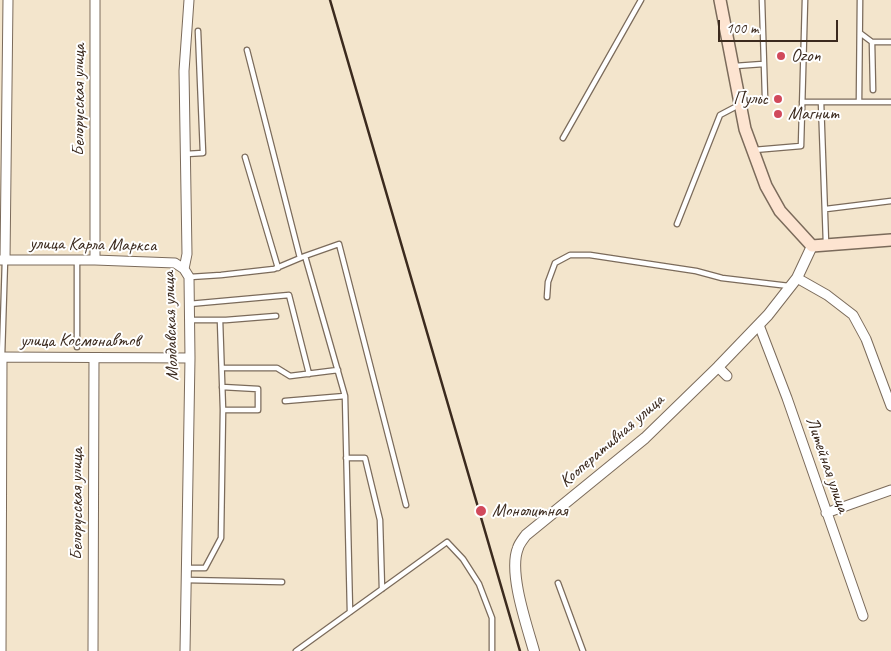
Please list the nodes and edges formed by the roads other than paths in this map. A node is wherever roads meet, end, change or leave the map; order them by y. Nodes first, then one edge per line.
1 (8, 0) edge
2 (96, 0) edge
3 (189, 0) edge
4 (641, 0) edge
5 (720, 0) edge
6 (762, 0) edge
7 (805, 0) edge
8 (860, 0) edge
9 (198, 31) dead end
10 (860, 33) junction
11 (872, 42) junction
12 (891, 42) edge
13 (247, 50) dead end
14 (763, 64) junction
15 (733, 66) junction
16 (873, 90) dead end
17 (765, 97) dead end
18 (802, 102) junction
19 (822, 102) junction
20 (859, 102) junction
21 (891, 102) edge
22 (739, 105) junction
23 (563, 138) dead end
24 (752, 150) junction
25 (186, 154) junction
26 (246, 157) dead end
27 (891, 201) edge
28 (826, 209) junction
29 (678, 224) dead end
30 (891, 240) edge
31 (826, 245) junction
32 (812, 246) junction
33 (305, 256) junction
34 (300, 258) junction
35 (2, 260) edge
36 (77, 260) junction
37 (95, 260) junction
38 (278, 268) junction
39 (186, 273) junction
40 (794, 282) junction
41 (547, 297) dead end
42 (189, 304) junction
43 (276, 316) dead end
44 (190, 320) junction
45 (220, 320) junction
46 (759, 325) junction
47 (77, 347) dead end
48 (1, 357) edge
49 (94, 358) junction
50 (190, 358) junction
51 (718, 367) junction
52 (222, 368) junction
53 (338, 370) junction
54 (309, 374) junction
55 (728, 376) dead end
56 (222, 388) junction
57 (345, 396) junction
58 (285, 401) dead end
59 (891, 406) edge
60 (223, 410) junction
61 (346, 458) junction
62 (891, 490) edge
63 (406, 505) dead end
64 (826, 514) junction
65 (187, 568) junction
66 (186, 580) junction
67 (282, 582) dead end
68 (558, 583) dead end
69 (382, 589) junction
70 (350, 612) junction
71 (863, 616) dead end
72 (1, 651) edge
73 (93, 651) edge
74 (185, 651) edge
75 (296, 651) edge
76 (492, 651) edge
77 (534, 651) edge
78 (583, 651) edge

1 - 35 street
2 - 37 street, Белорусская улица
3 - 25 street, Молдавская улица
4 - 23 lane
5 - 15 main road
6 - 14 lane
7 - 18 lane
8 - 10 lane
9 - 25 lane
10 - 11 lane
10 - 20 lane
11 - 12 lane
11 - 16 lane
13 - 34 lane
14 - 15 lane
14 - 17 lane
15 - 22 main road
18 - 19 lane
18 - 24 lane
19 - 20 lane
19 - 28 lane
20 - 21 lane
22 - 24 main road
22 - 29 lane
24 - 32 main road
25 - 39 street, Молдавская улица
26 - 38 lane
27 - 28 lane
28 - 31 lane
30 - 31 main road
31 - 32 main road
32 - 40 street, Кооперативная улица
33 - 34 lane
33 - 53 lane
33 - 63 lane
34 - 38 lane
35 - 36 street, улица Карла Маркса
35 - 48 lane
36 - 37 street, улица Карла Маркса
36 - 47 lane
37 - 39 street, улица Карла Маркса
38 - 39 lane
39 - 42 street, Молдавская улица
40 - 41 lane
40 - 46 street, Кооперативная улица
40 - 59 street
42 - 44 street, Молдавская улица
42 - 54 lane
43 - 45 lane
44 - 45 lane
44 - 50 street, Молдавская улица
45 - 52 lane
46 - 51 street, Кооперативная улица
46 - 64 street, Литейная улица
48 - 49 street, улица Космонавтов
48 - 72 street
49 - 50 street, улица Космонавтов
49 - 73 street, Белорусская улица
50 - 65 street, Молдавская улица
51 - 55 street
51 - 77 street, Кооперативная улица
52 - 54 lane
52 - 56 lane
53 - 54 lane
53 - 57 lane
56 - 60 lane
56 - 60 lane
57 - 58 lane
57 - 61 lane
60 - 65 lane
61 - 69 lane
61 - 70 lane
62 - 64 street
64 - 71 street, Литейная улица
65 - 66 street, Молдавская улица
66 - 67 lane
66 - 74 street, Молдавская улица
68 - 78 lane
69 - 70 lane
69 - 76 lane
70 - 75 lane

